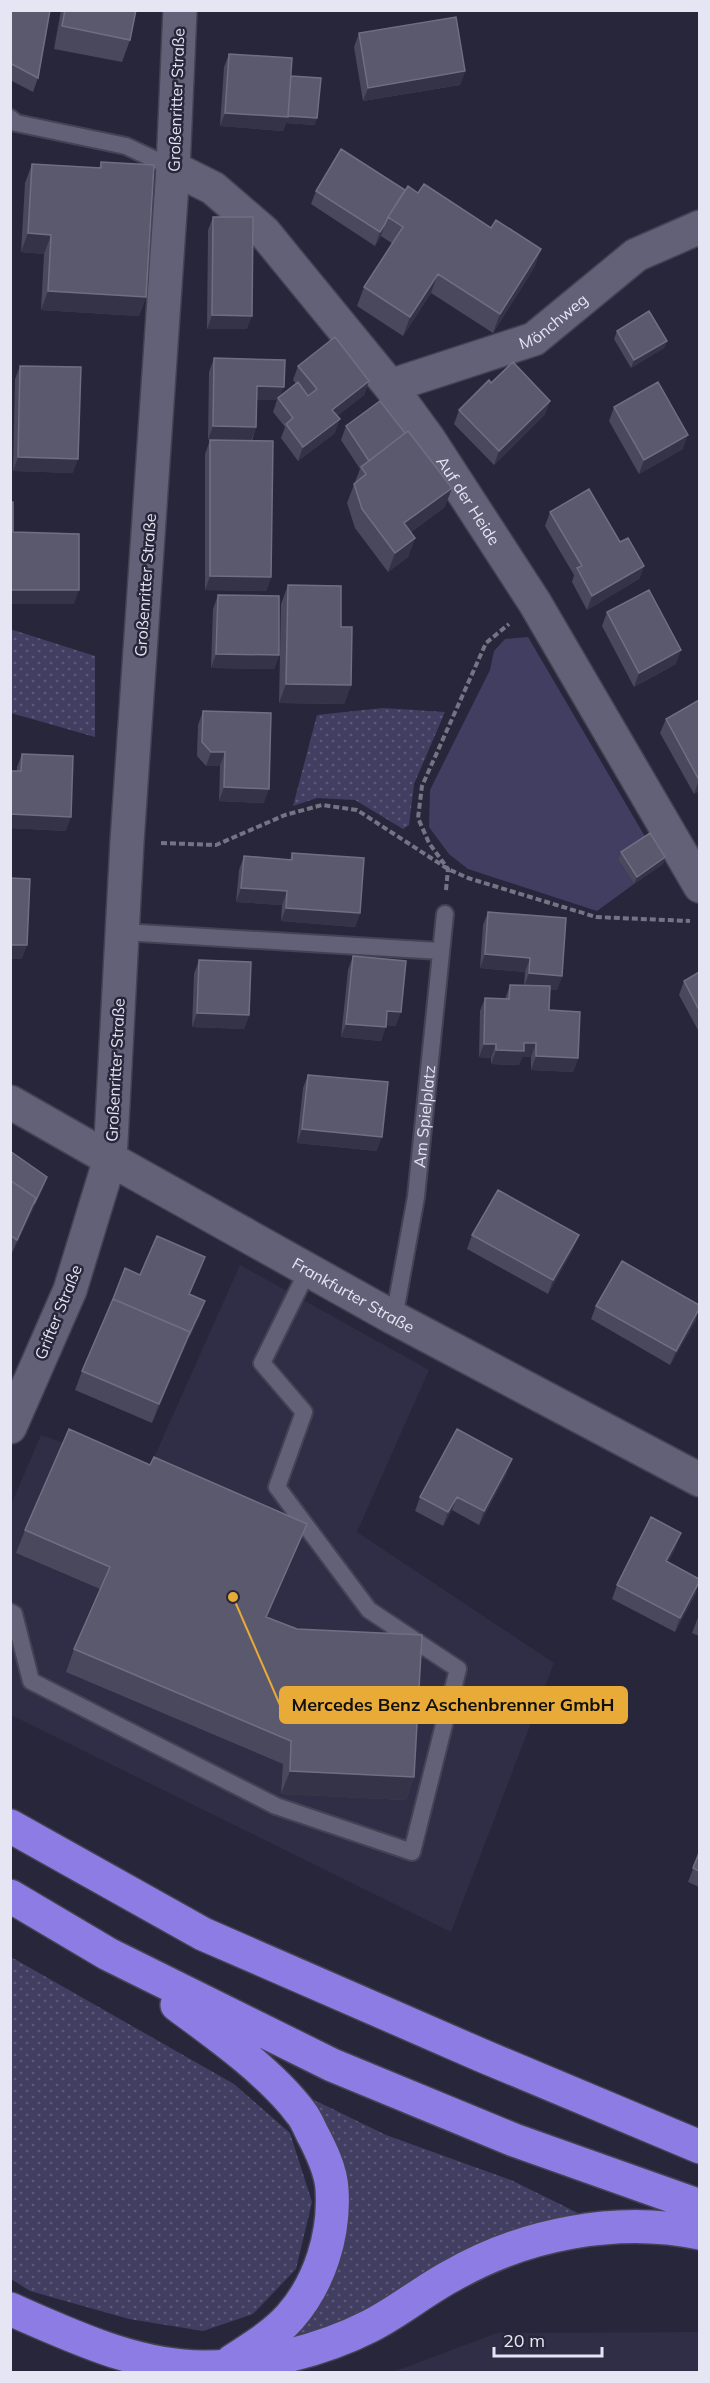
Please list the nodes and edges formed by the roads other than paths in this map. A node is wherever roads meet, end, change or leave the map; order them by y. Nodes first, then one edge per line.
1 (180, 10) edge
2 (10, 118) edge
3 (173, 168) junction
4 (699, 227) edge
5 (390, 386) junction
6 (699, 886) edge
7 (445, 914) road end
8 (123, 932) junction
9 (440, 951) junction
10 (10, 1102) edge
11 (110, 1159) junction
12 (308, 1270) junction
13 (394, 1318) junction
14 (10, 1427) edge
15 (699, 1480) edge
16 (10, 1612) edge
17 (10, 1826) edge
18 (10, 1896) edge
19 (108, 1954) junction
20 (699, 2147) edge
21 (699, 2206) edge
22 (699, 2233) edge
23 (10, 2309) edge
24 (225, 2366) junction

1 - 3 street, Großenritter Straße
2 - 3 lane
3 - 5 street, Auf der Heide
3 - 8 street, Großenritter Straße
4 - 5 street, Mönchweg
5 - 6 street, Auf der Heide
7 - 9 lane, Am Spielplatz
8 - 9 lane
8 - 11 street, Großenritter Straße
9 - 13 lane, Am Spielplatz
10 - 11 street, Frankfurter Straße
11 - 12 street, Frankfurter Straße
11 - 14 street, Grifter Straße
12 - 13 street, Frankfurter Straße
12 - 16 lane
13 - 15 street, Frankfurter Straße
17 - 20 highway
18 - 19 highway
19 - 21 highway
19 - 24 highway
22 - 24 highway
23 - 24 highway

